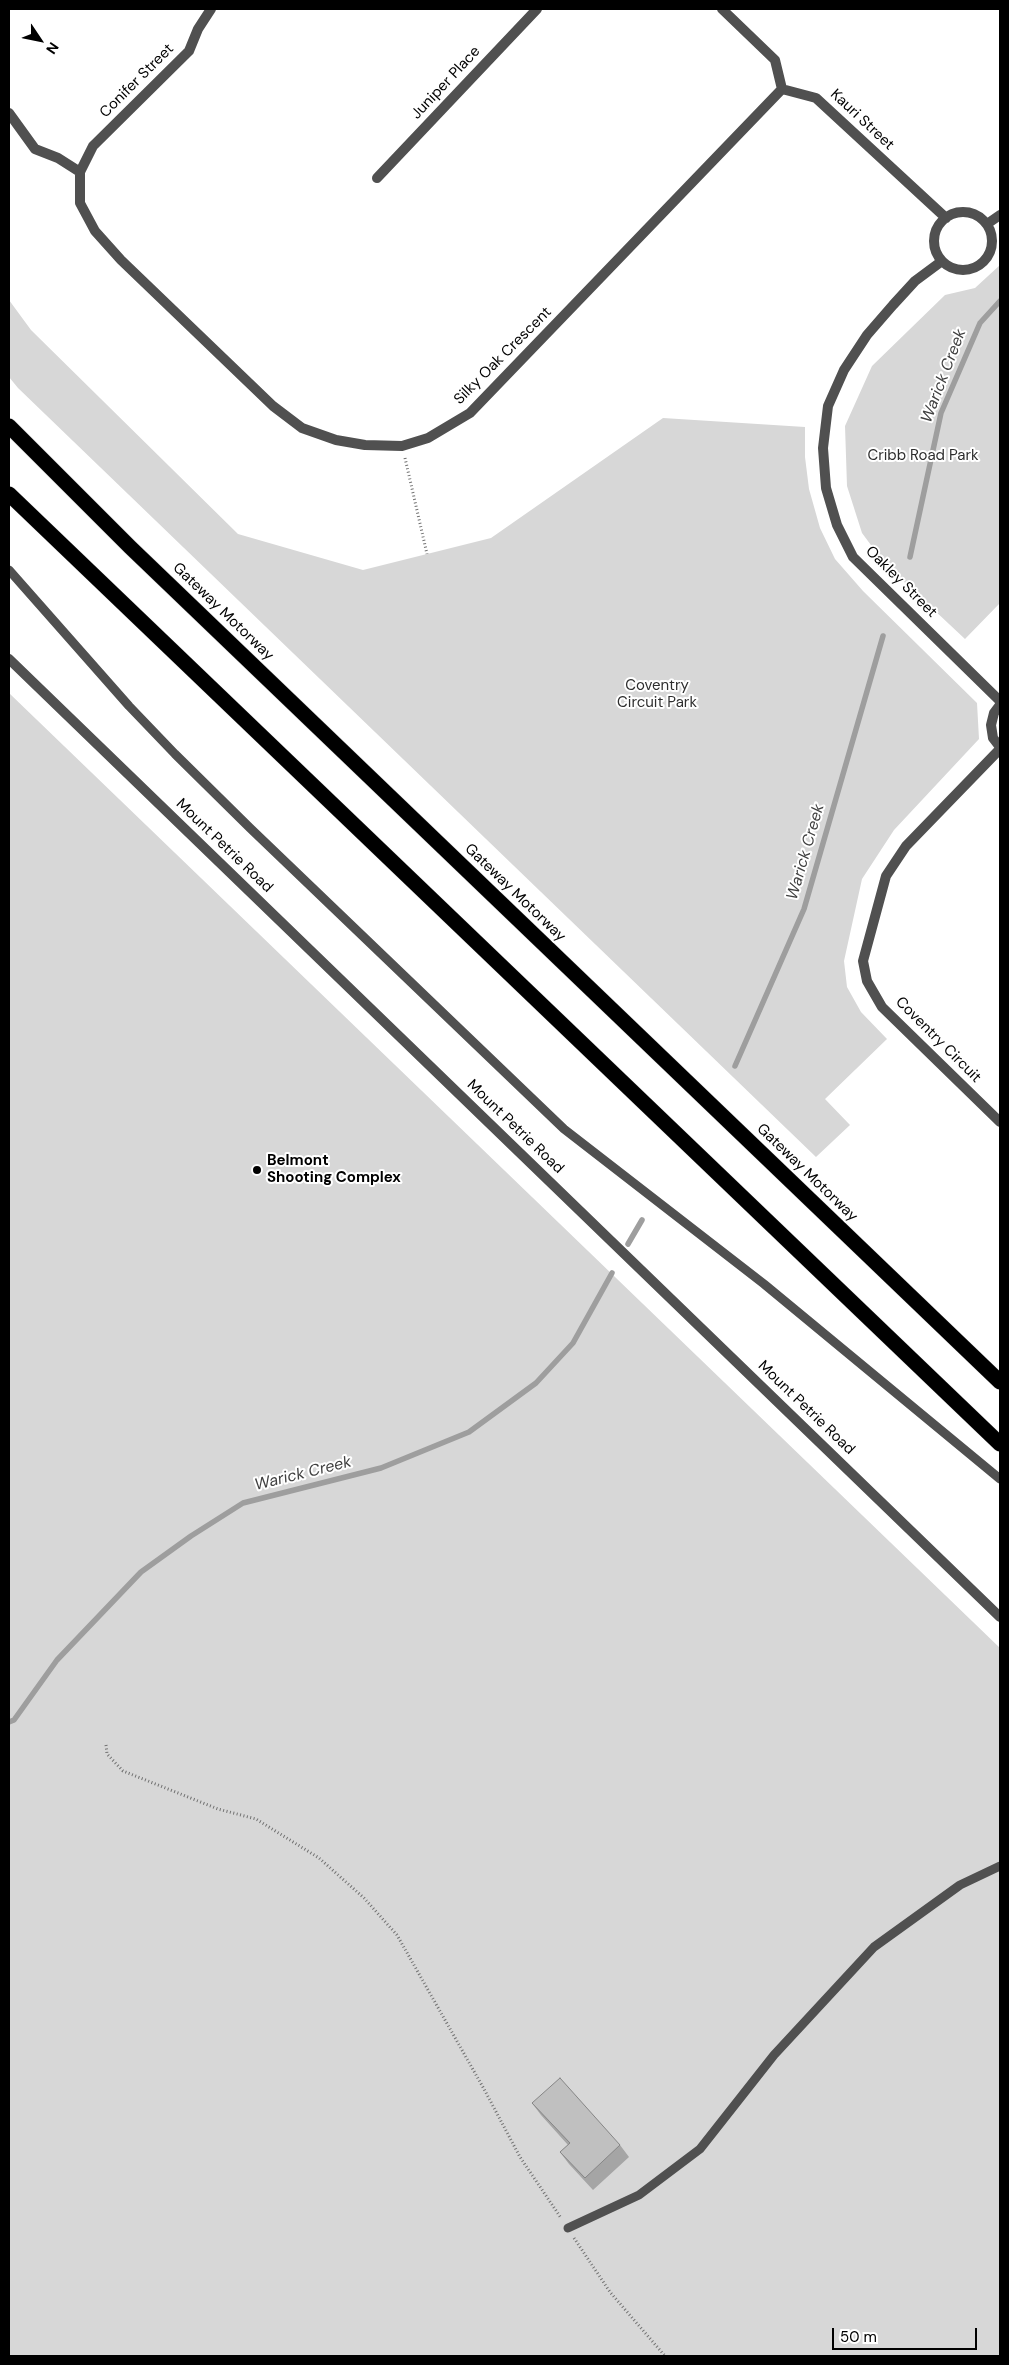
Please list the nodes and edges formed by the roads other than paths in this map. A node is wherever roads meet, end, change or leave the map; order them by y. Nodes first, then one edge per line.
1 (211, 9) edge
2 (537, 9) edge
3 (722, 9) edge
4 (782, 89) junction
5 (9, 113) edge
6 (80, 172) junction
7 (377, 178) dead end
8 (1000, 215) edge
9 (946, 218) junction
10 (987, 224) junction
11 (942, 261) junction
12 (9, 426) edge
13 (9, 494) edge
14 (9, 570) edge
15 (9, 659) edge
16 (1000, 701) edge
17 (1000, 705) edge
18 (1000, 748) edge
19 (1000, 1122) edge
20 (1000, 1382) edge
21 (1000, 1444) edge
22 (1000, 1479) edge
23 (1000, 1617) edge
24 (1000, 1866) edge
25 (568, 2228) dead end

1 - 6 street, Conifer Street
2 - 7 street, Juniper Place
3 - 4 street
4 - 6 street, Silky Oak Crescent
4 - 9 street, Kauri Street
5 - 6 street
8 - 10 street
9 - 10 street
9 - 11 street
10 - 11 street
11 - 16 street, Oakley Street
12 - 20 highway, Gateway Motorway
13 - 21 highway
14 - 22 lane
15 - 23 street, Mount Petrie Road
17 - 18 street
18 - 19 street, Coventry Circuit
24 - 25 lane

